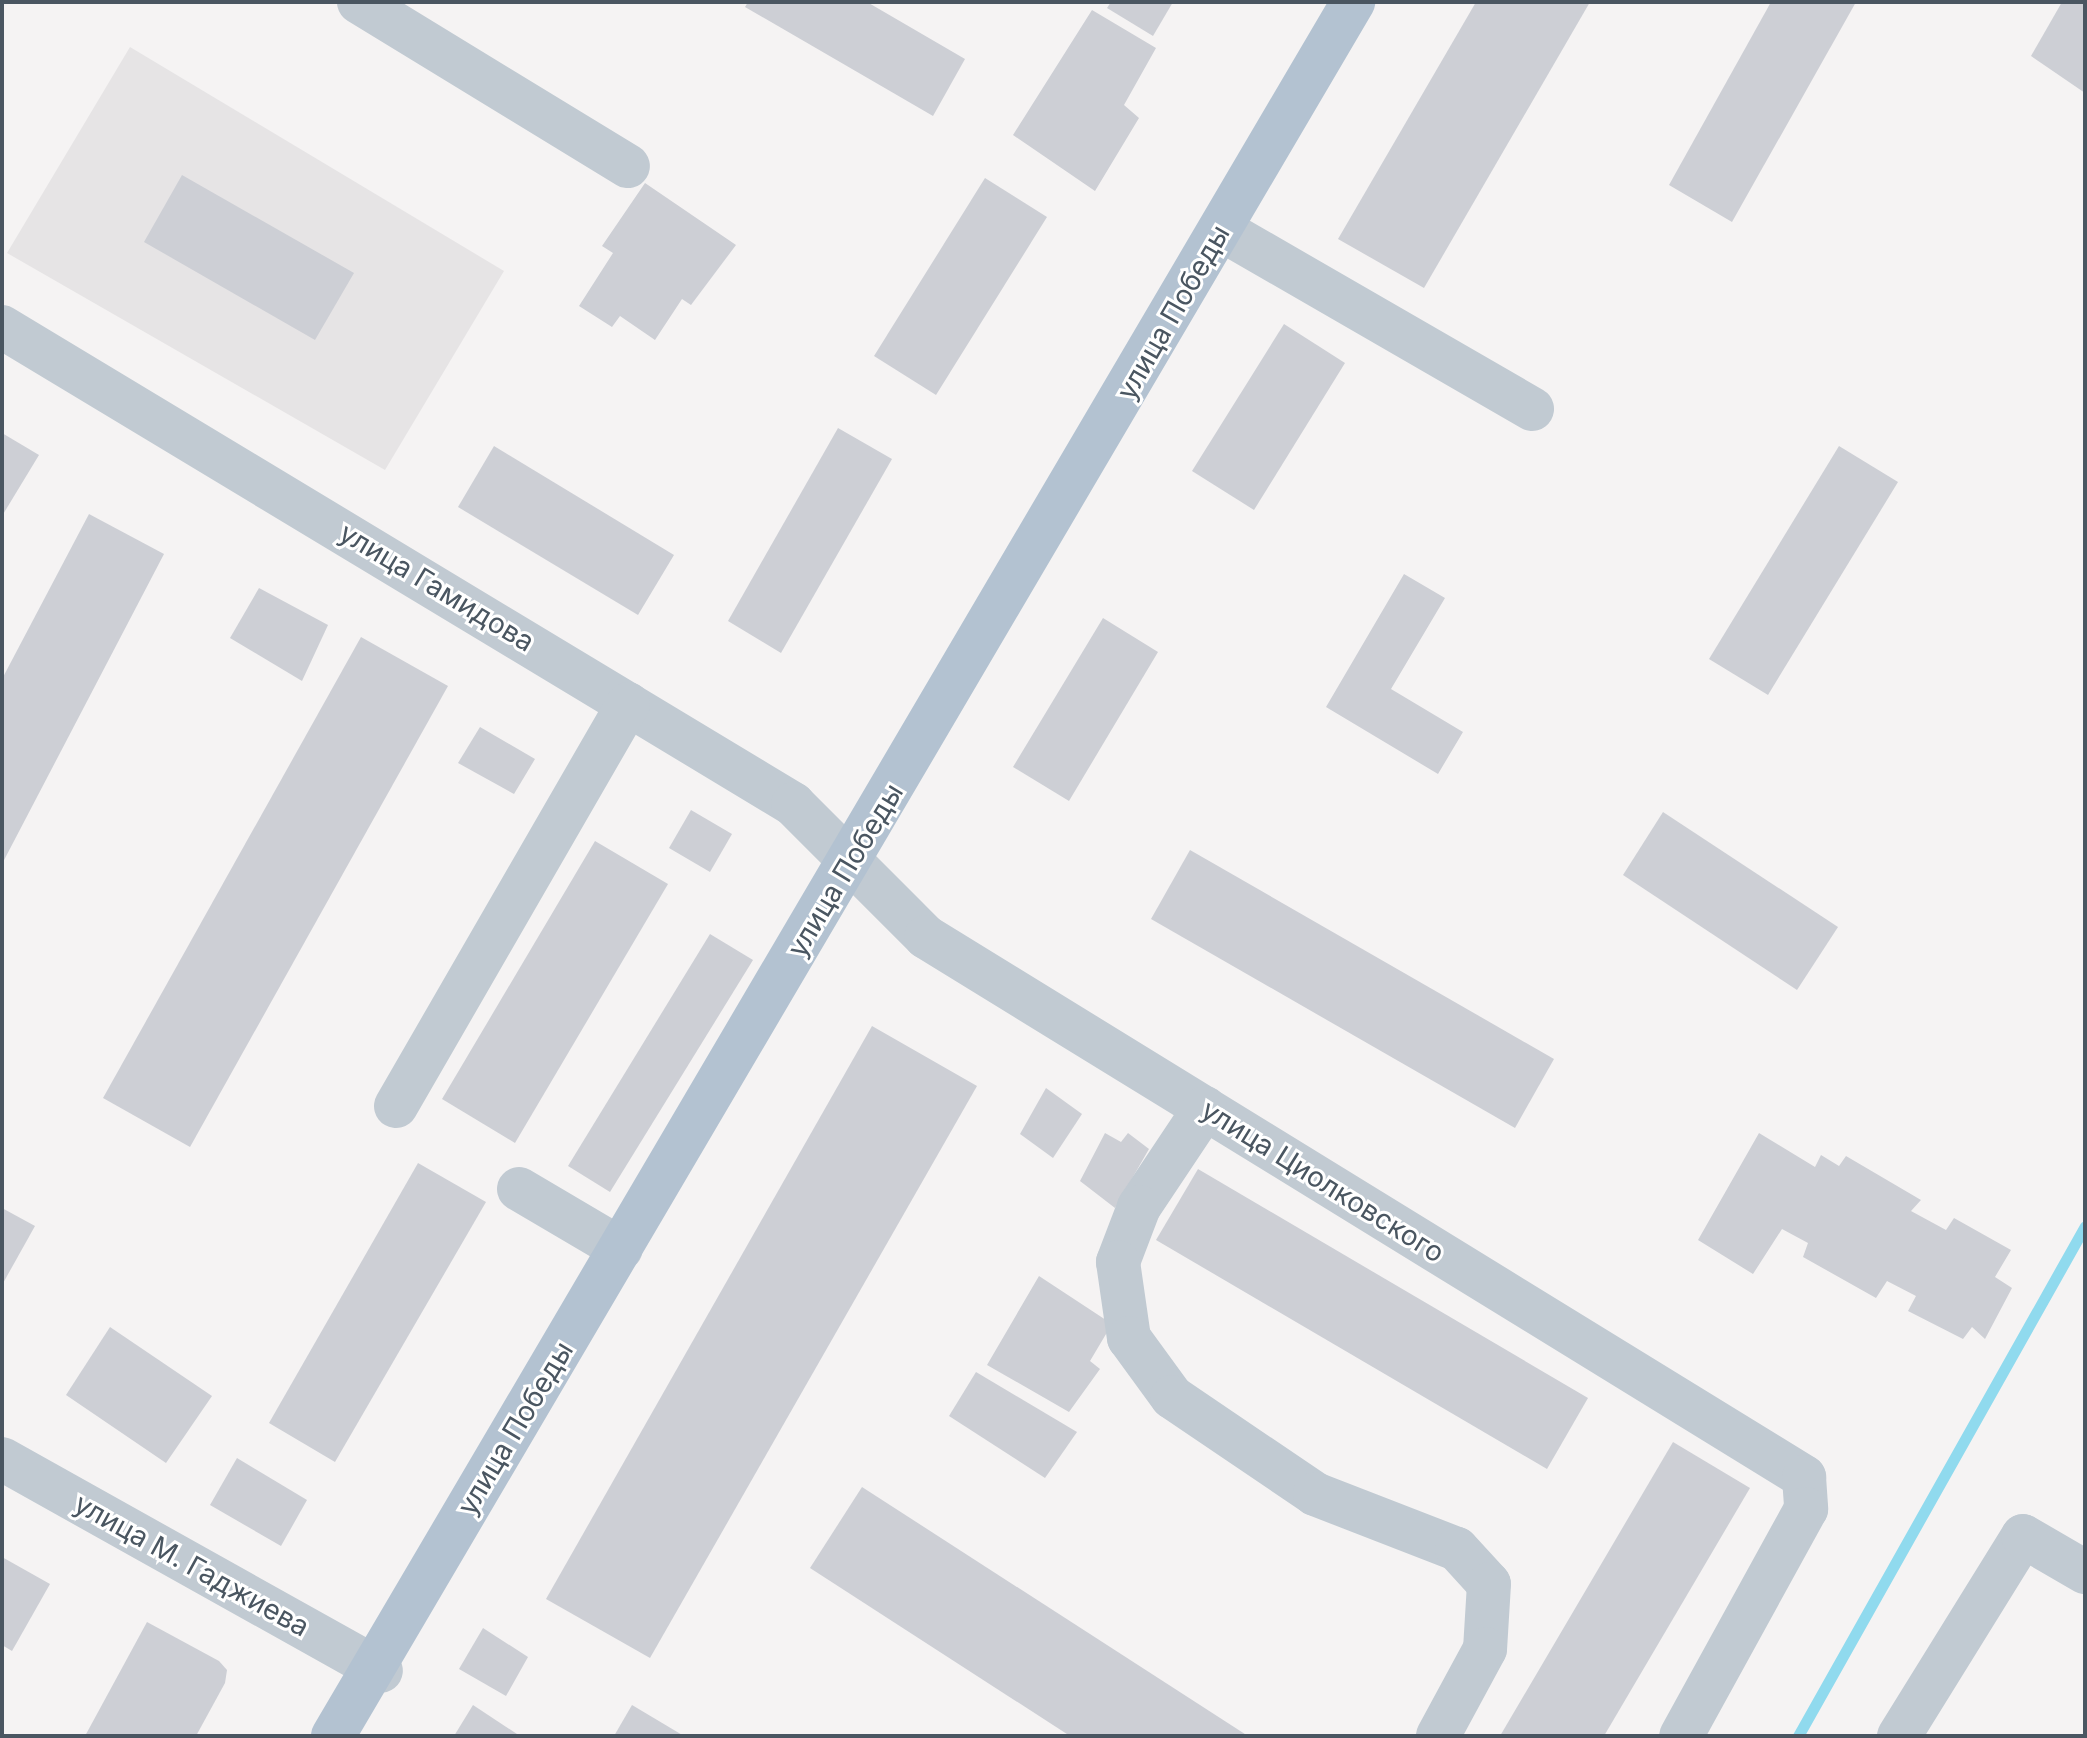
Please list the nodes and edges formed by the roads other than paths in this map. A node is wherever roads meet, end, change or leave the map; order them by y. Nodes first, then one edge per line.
1 (359, 2) edge
2 (1353, 2) edge
3 (1363, 2) edge
4 (628, 166) dead end
5 (1225, 232) junction
6 (2, 327) edge
7 (1532, 409) dead end
8 (628, 704) junction
9 (855, 862) junction
10 (396, 1106) dead end
11 (1205, 1108) junction
12 (519, 1189) dead end
13 (621, 1249) junction
14 (2, 1459) edge
15 (2085, 1572) edge
16 (378, 1669) junction
17 (333, 1736) edge
18 (343, 1736) edge
19 (1438, 1736) edge
20 (1681, 1736) edge
21 (1899, 1736) edge

1 - 4 street
2 - 5 main road, улица Победы
3 - 5 main road, улица Победы
5 - 7 street
5 - 9 main road, улица Победы
6 - 8 street, улица Гамидова
8 - 9 street, улица Гамидова
8 - 10 street
9 - 11 street, улица Циолковского
9 - 13 main road, улица Победы
9 - 16 main road, улица Победы
11 - 19 street
11 - 20 street, улица Циолковского
12 - 13 street
13 - 16 main road, улица Победы
14 - 16 street, улица М. Гаджиева
15 - 21 street
16 - 17 main road, улица Победы
16 - 18 main road, улица Победы

